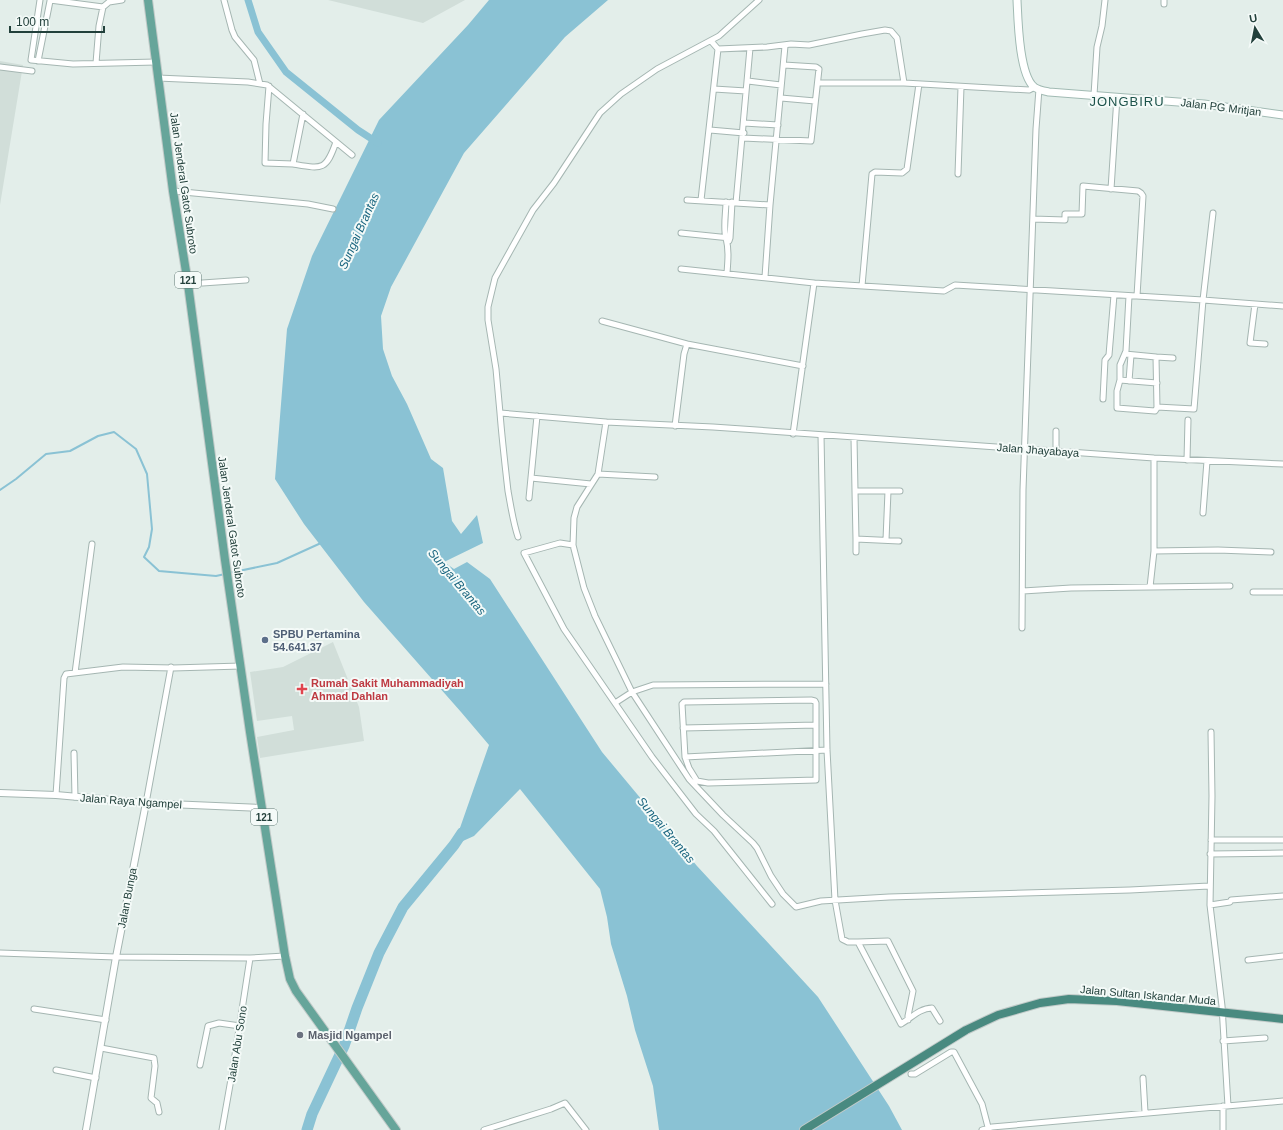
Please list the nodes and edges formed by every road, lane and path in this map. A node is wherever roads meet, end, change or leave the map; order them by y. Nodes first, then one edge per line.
1 (40, 0) edge
2 (50, 0) edge
3 (122, 0) edge
4 (148, 0) edge
5 (224, 0) edge
6 (759, 0) edge
7 (1017, 0) edge
8 (1105, 0) edge
9 (103, 7) junction
10 (711, 41) junction
11 (785, 46) junction
12 (750, 48) junction
13 (718, 49) junction
14 (38, 61) junction
15 (156, 62) junction
16 (96, 63) junction
17 (784, 65) junction
18 (0, 67) edge
19 (32, 71) dead end
20 (158, 78) junction
21 (748, 82) junction
22 (818, 83) junction
23 (904, 83) junction
24 (260, 84) junction
25 (919, 84) junction
26 (781, 85) junction
27 (269, 86) junction
28 (961, 87) junction
29 (1037, 88) junction
30 (714, 90) junction
31 (746, 91) junction
32 (1094, 95) junction
33 (1117, 97) junction
34 (781, 98) junction
35 (815, 101) junction
36 (303, 114) junction
37 (1283, 115) edge
38 (744, 123) junction
39 (778, 125) junction
40 (710, 130) junction
41 (743, 135) junction
42 (776, 139) junction
43 (336, 142) junction
44 (352, 155) dead end
45 (293, 164) junction
46 (958, 174) dead end
47 (1111, 189) junction
48 (173, 192) junction
49 (687, 200) dead end
50 (701, 200) junction
51 (732, 202) junction
52 (770, 205) junction
53 (333, 209) dead end
54 (1213, 213) dead end
55 (1033, 219) junction
56 (681, 233) dead end
57 (728, 239) junction
58 (681, 267) dead end
59 (728, 272) junction
60 (765, 277) junction
61 (246, 280) dead end
62 (814, 283) junction
63 (188, 284) junction
64 (862, 286) junction
65 (1030, 290) junction
66 (1114, 295) junction
67 (1129, 296) junction
68 (1137, 296) junction
69 (1203, 300) junction
70 (1255, 304) junction
71 (1283, 306) edge
72 (602, 321) dead end
73 (687, 344) junction
74 (1265, 344) dead end
75 (1125, 354) junction
76 (1131, 355) junction
77 (1156, 357) junction
78 (1173, 358) dead end
79 (803, 366) junction
80 (1120, 380) junction
81 (1129, 381) junction
82 (1157, 383) junction
83 (1103, 399) dead end
84 (1157, 407) junction
85 (500, 413) junction
86 (537, 416) junction
87 (1188, 420) dead end
88 (606, 422) junction
89 (675, 426) junction
90 (1056, 431) dead end
91 (793, 434) junction
92 (821, 436) junction
93 (854, 438) junction
94 (1025, 449) junction
95 (1056, 451) junction
96 (1154, 458) junction
97 (1187, 460) junction
98 (1207, 461) junction
99 (1283, 464) edge
100 (598, 474) junction
101 (655, 477) dead end
102 (531, 478) junction
103 (591, 484) junction
104 (888, 490) junction
105 (855, 491) junction
106 (900, 491) dead end
107 (529, 498) dead end
108 (1203, 513) dead end
109 (518, 537) dead end
110 (856, 539) junction
111 (886, 540) junction
112 (899, 541) dead end
113 (92, 544) dead end
114 (573, 545) junction
115 (1154, 551) junction
116 (856, 552) dead end
117 (1271, 552) dead end
118 (1230, 586) dead end
119 (1150, 587) junction
120 (1023, 591) junction
121 (1252, 592) dead end
122 (1283, 592) edge
123 (1022, 628) dead end
124 (241, 666) junction
125 (171, 668) junction
126 (76, 673) junction
127 (826, 684) junction
128 (632, 692) junction
129 (615, 703) junction
130 (816, 726) junction
131 (683, 728) junction
132 (1211, 732) dead end
133 (827, 750) junction
134 (816, 751) junction
135 (74, 753) dead end
136 (685, 757) junction
137 (0, 793) edge
138 (56, 795) junction
139 (75, 797) junction
140 (146, 803) junction
141 (262, 808) junction
142 (1211, 840) junction
143 (1283, 840) edge
144 (1283, 852) edge
145 (1210, 854) junction
146 (1209, 886) junction
147 (1283, 896) edge
148 (835, 900) junction
149 (772, 904) dead end
150 (1210, 905) junction
151 (858, 942) junction
152 (0, 953) edge
153 (285, 956) junction
154 (1283, 956) edge
155 (116, 957) junction
156 (250, 958) junction
157 (1248, 960) dead end
158 (34, 1009) dead end
159 (1222, 1012) junction
160 (1283, 1019) edge
161 (106, 1020) junction
162 (908, 1020) junction
163 (940, 1020) dead end
164 (240, 1026) junction
165 (1265, 1038) dead end
166 (1223, 1041) junction
167 (101, 1048) junction
168 (200, 1066) dead end
169 (910, 1069) junction
170 (56, 1070) dead end
171 (96, 1078) junction
172 (1143, 1078) dead end
173 (1283, 1101) edge
174 (1225, 1106) junction
175 (159, 1112) dead end
176 (1145, 1112) junction
177 (988, 1127) junction
178 (86, 1130) edge
179 (222, 1130) edge
180 (396, 1130) edge
181 (484, 1130) edge
182 (586, 1130) edge
183 (804, 1130) edge
184 (982, 1130) edge
185 (1223, 1130) edge

1 - 14 street
2 - 9 street
2 - 14 street
3 - 9 street
4 - 15 main road, Jalan Jenderal Gatot Subroto / 121
5 - 24 street
6 - 10 street
7 - 29 main road
8 - 32 street
9 - 16 street
10 - 13 street
10 - 85 street
11 - 12 street
11 - 17 street
11 - 23 street
12 - 13 street
12 - 21 street
13 - 30 street
14 - 16 street
15 - 16 street
15 - 20 main road, Jalan Jenderal Gatot Subroto / 121
17 - 22 street
17 - 26 street
18 - 19 street
20 - 24 street
20 - 48 main road, Jalan Jenderal Gatot Subroto / 121
21 - 26 street
21 - 31 street
22 - 23 street
22 - 35 street
23 - 25 street
24 - 27 street
25 - 28 street
25 - 64 street
26 - 34 street
27 - 36 street
27 - 45 street
28 - 29 street
28 - 46 street
29 - 32 main road, Jalan PG Mritjan
29 - 55 street
30 - 31 street
30 - 40 street
31 - 38 street
32 - 33 main road, Jalan PG Mritjan
33 - 37 main road, Jalan PG Mritjan
33 - 47 street
34 - 35 street
34 - 39 street
35 - 42 street
36 - 43 street
36 - 45 street
38 - 39 street
38 - 41 street
39 - 42 street
40 - 41 street
40 - 50 street
41 - 42 street
41 - 51 street
42 - 52 street
43 - 44 street
43 - 45 street
47 - 55 street
47 - 68 street
48 - 53 street
48 - 63 main road, Jalan Jenderal Gatot Subroto / 121
49 - 50 street
50 - 51 street
51 - 52 street
51 - 57 street
52 - 60 street
54 - 69 street
55 - 65 street
56 - 57 street
57 - 59 street
58 - 59 street
59 - 60 street
60 - 62 street
61 - 63 street
62 - 64 street
62 - 79 street
63 - 124 main road, Jalan Jenderal Gatot Subroto / 121
64 - 65 street
65 - 66 street
65 - 94 street
66 - 67 street
66 - 83 street
67 - 68 street
67 - 75 street
68 - 69 street
69 - 70 street
69 - 84 street
70 - 71 street
70 - 74 street
72 - 73 street
73 - 79 street
73 - 89 street
75 - 76 street
75 - 80 street
76 - 77 street
76 - 81 street
77 - 78 street
77 - 82 street
79 - 91 street
80 - 81 street
80 - 84 street
81 - 82 street
82 - 84 street
85 - 86 street, Jalan Jhayabaya
85 - 109 street
86 - 88 street, Jalan Jhayabaya
86 - 102 street
87 - 97 street
88 - 89 street, Jalan Jhayabaya
88 - 100 street
89 - 91 street, Jalan Jhayabaya
90 - 95 street
91 - 92 street, Jalan Jhayabaya
92 - 93 street, Jalan Jhayabaya
92 - 127 street
93 - 94 street, Jalan Jhayabaya
93 - 105 street
94 - 95 street, Jalan Jhayabaya
94 - 120 street
95 - 96 street, Jalan Jhayabaya
96 - 97 street, Jalan Jhayabaya
96 - 115 street
97 - 98 street, Jalan Jhayabaya
98 - 99 street, Jalan Jhayabaya
98 - 108 street
100 - 101 street
100 - 103 street
102 - 103 street
102 - 107 street
103 - 114 street
104 - 105 street
104 - 106 street
104 - 111 street
105 - 110 street
110 - 111 street
110 - 116 street
111 - 112 street
113 - 126 street
114 - 128 street
114 - 129 street
115 - 117 street
115 - 119 street
118 - 119 street
119 - 120 street
120 - 123 street
121 - 122 street
124 - 125 street
124 - 141 main road, Jalan Jenderal Gatot Subroto / 121
125 - 126 street
125 - 140 street, Jalan Bunga
126 - 138 street
127 - 128 street
127 - 133 street
128 - 129 street
128 - 148 street
129 - 149 street
130 - 131 street
130 - 131 street
130 - 134 street
131 - 136 street
132 - 142 street
133 - 134 street
133 - 148 street
134 - 136 street
134 - 136 street
135 - 139 street
137 - 138 street, Jalan Raya Ngampel
138 - 139 street, Jalan Raya Ngampel
139 - 140 street, Jalan Raya Ngampel
140 - 141 street, Jalan Raya Ngampel
140 - 155 street, Jalan Bunga
141 - 153 main road, Jalan Jenderal Gatot Subroto / 121
142 - 143 street
142 - 145 street
144 - 145 street
145 - 146 street
146 - 148 street
146 - 150 street
147 - 150 street
148 - 151 street
150 - 159 street
151 - 162 street
151 - 162 street
152 - 155 street
153 - 156 street
153 - 180 main road, Jalan Jenderal Gatot Subroto / 121
154 - 157 street
155 - 156 street
155 - 161 street, Jalan Bunga
156 - 164 street, Jalan Abu Sono
158 - 161 street
159 - 160 highway, Jalan Sultan Iskandar Muda
159 - 166 street
159 - 169 highway, Jalan Sultan Iskandar Muda
161 - 167 street, Jalan Bunga
162 - 163 street
164 - 168 street
164 - 179 street, Jalan Abu Sono
165 - 166 street
166 - 174 street
167 - 171 street, Jalan Bunga
167 - 175 street
169 - 177 street
169 - 183 highway, Jalan Sultan Iskandar Muda
170 - 171 street
171 - 178 street, Jalan Bunga
172 - 176 street
173 - 174 street
174 - 176 street
174 - 185 street
176 - 177 street
177 - 184 street
181 - 182 street

